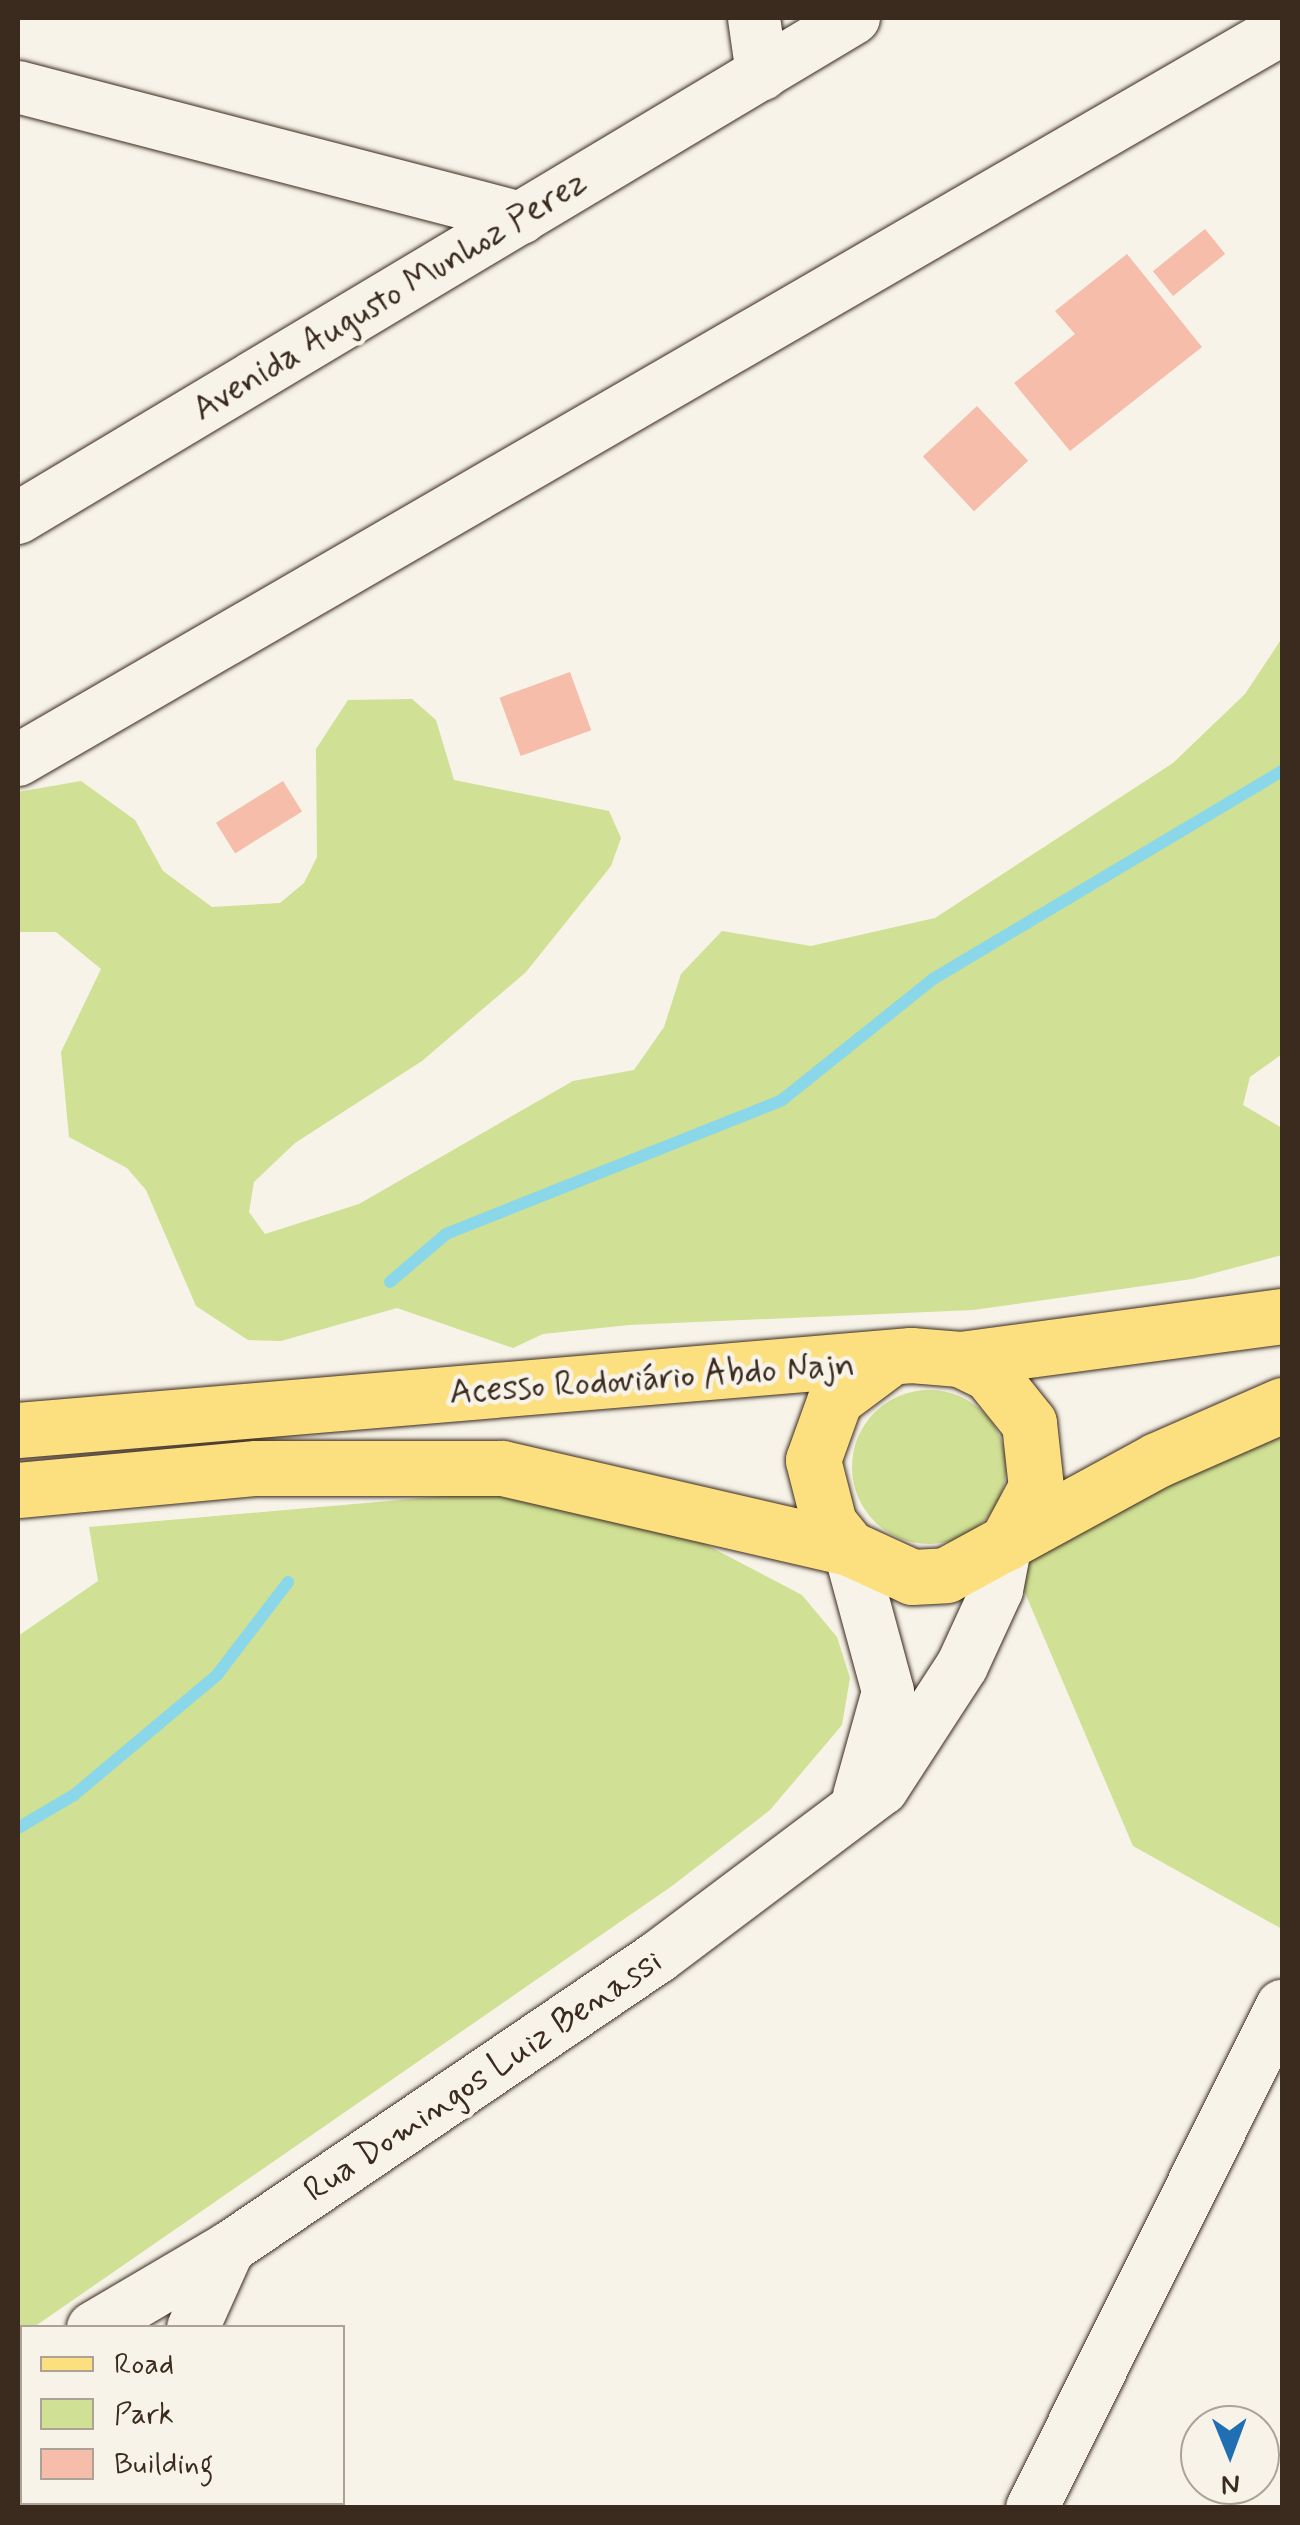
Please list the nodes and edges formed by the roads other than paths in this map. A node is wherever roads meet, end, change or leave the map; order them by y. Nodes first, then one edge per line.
1 (754, 18) edge
2 (854, 18) edge
3 (1282, 28) edge
4 (762, 74) junction
5 (18, 87) edge
6 (521, 218) junction
7 (41, 485) edge
8 (18, 518) edge
9 (18, 760) edge
10 (1272, 1311) edge
11 (960, 1359) junction
12 (886, 1360) junction
13 (1282, 1405) edge
14 (18, 1430) edge
15 (18, 1490) edge
16 (1006, 1543) junction
17 (850, 1548) junction
18 (857, 1802) junction
19 (1282, 2006) edge
20 (229, 2248) junction
21 (98, 2325) edge
22 (194, 2325) edge
23 (1032, 2508) edge

1 - 4 street
2 - 4 street, Avenida Augusto Munhoz Perez
3 - 9 street
4 - 6 street, Avenida Augusto Munhoz Perez
5 - 6 street
6 - 7 street, Avenida Augusto Munhoz Perez
7 - 8 street, Avenida Augusto Munhoz Perez
10 - 11 main road, Acesso Rodoviário Abdo Najn
11 - 12 main road, Acesso Rodoviário Abdo Najn
11 - 16 main road
12 - 14 main road, Acesso Rodoviário Abdo Najn
12 - 17 main road
13 - 16 main road
15 - 17 main road
16 - 17 main road
16 - 18 street, Rua Domingos Luiz Benassi
17 - 18 street
18 - 20 street, Rua Domingos Luiz Benassi
19 - 23 street
20 - 21 street, Rua Domingos Luiz Benassi
20 - 22 street

